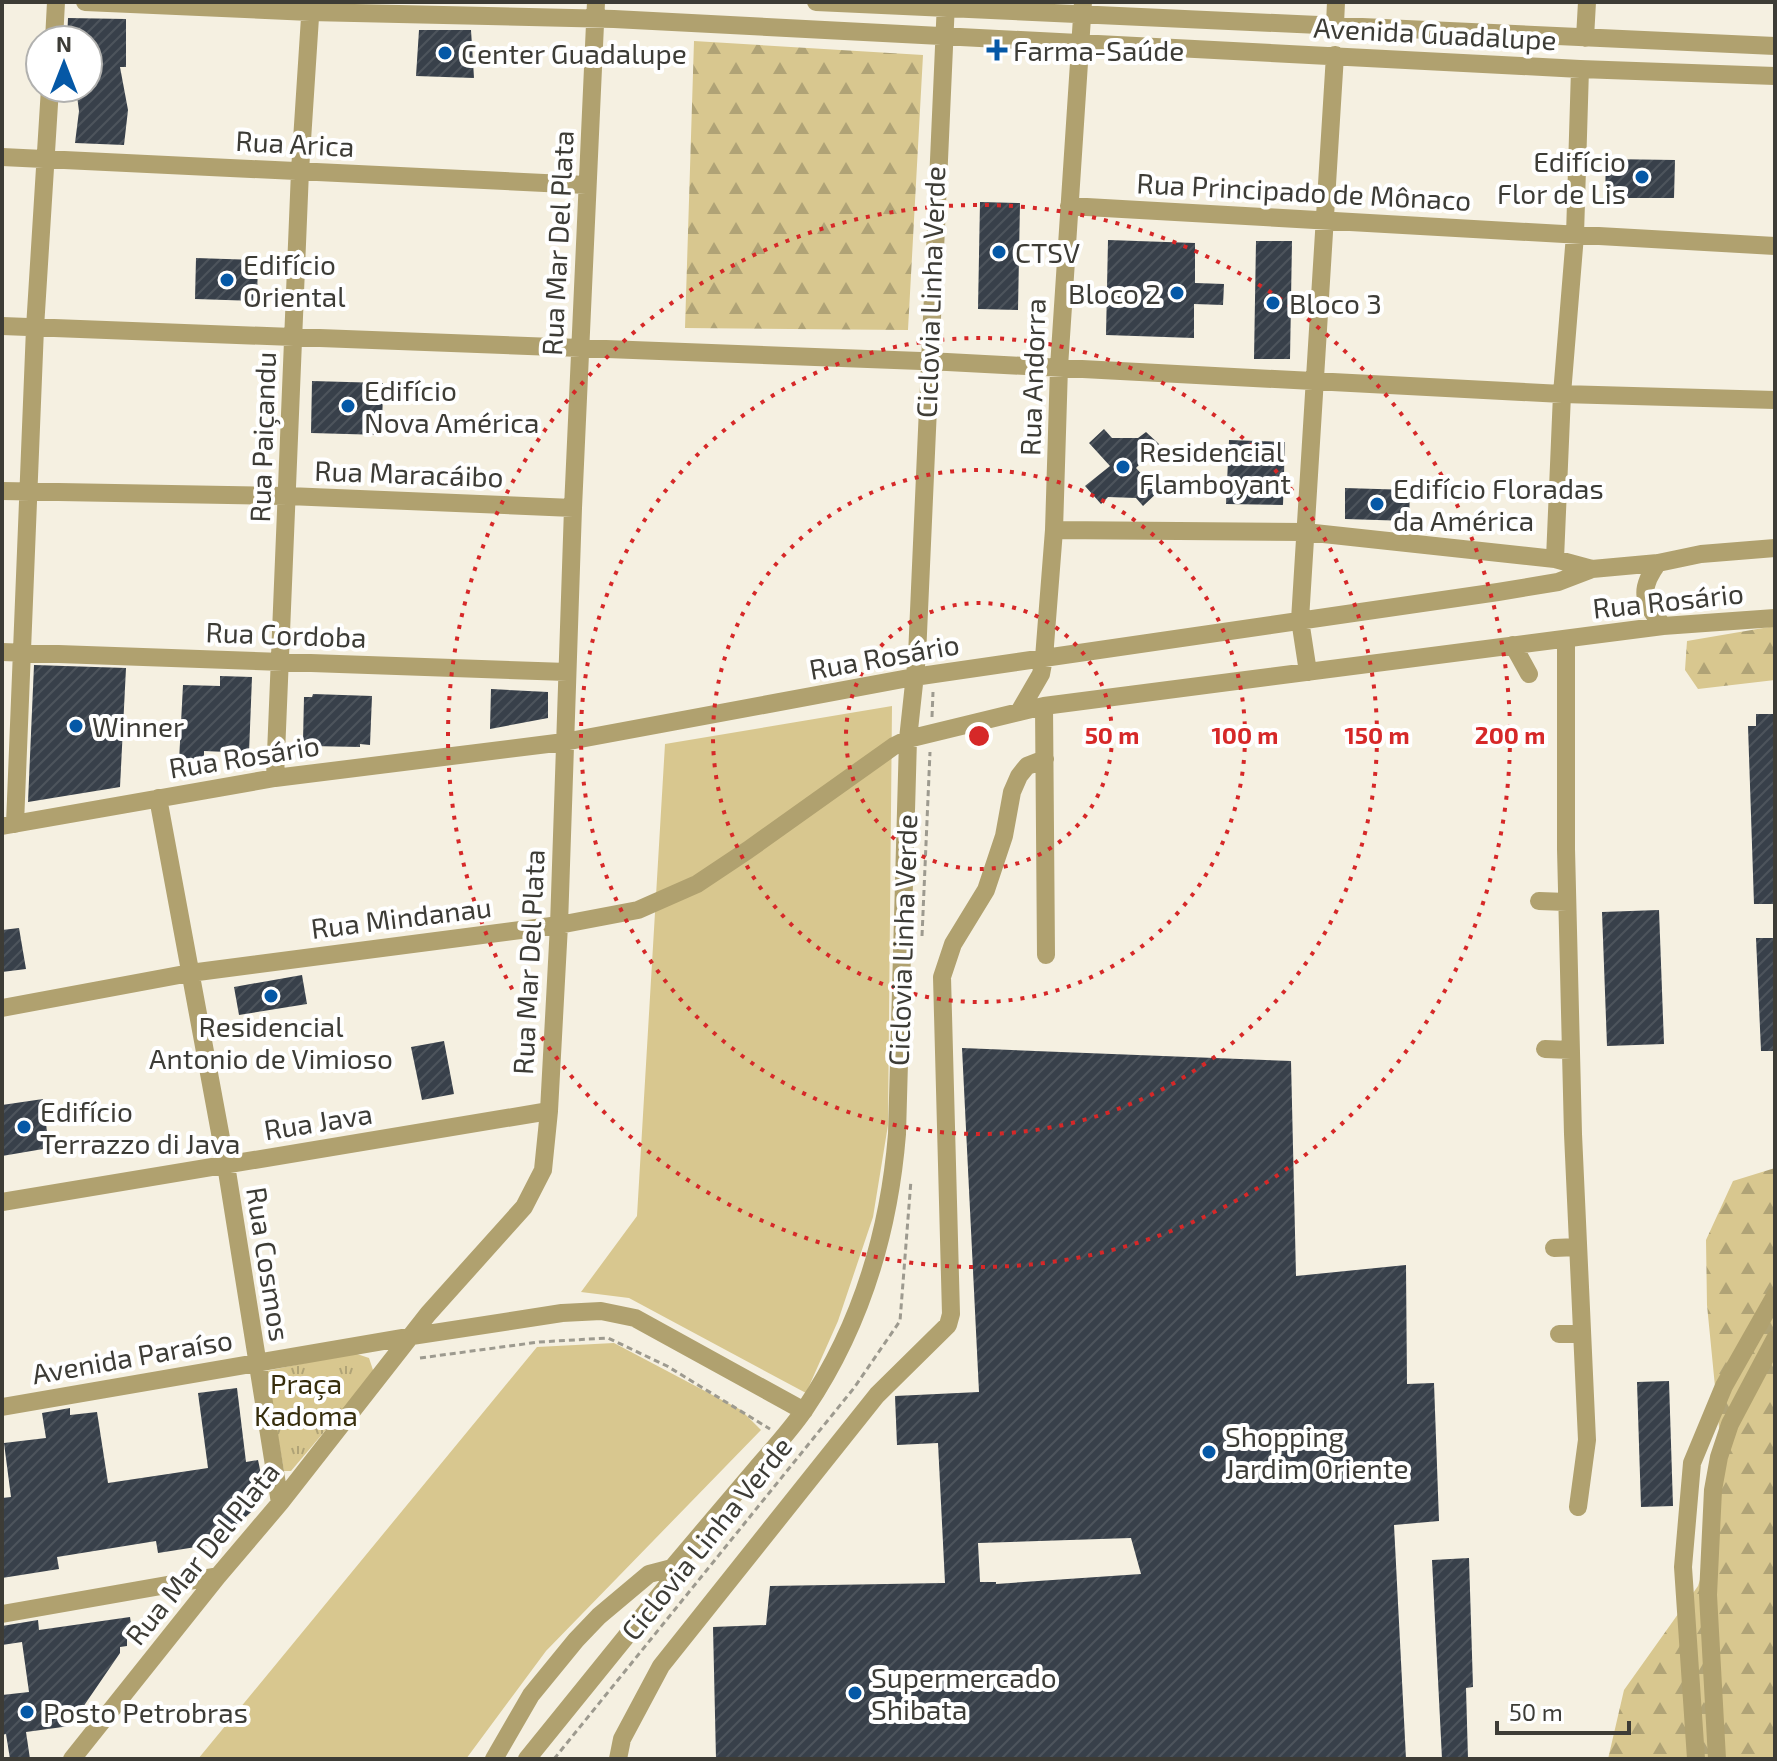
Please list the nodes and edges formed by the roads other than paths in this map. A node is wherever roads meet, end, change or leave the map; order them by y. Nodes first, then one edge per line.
1 (56, 2) edge
2 (85, 2) edge
3 (816, 2) edge
4 (1336, 2) edge
5 (1587, 2) edge
6 (946, 5) edge
7 (310, 7) edge
8 (1083, 8) edge
9 (596, 10) edge
10 (55, 24) edge
11 (1335, 24) junction
12 (944, 35) junction
13 (1585, 38) junction
14 (1080, 41) junction
15 (1775, 46) edge
16 (1335, 55) junction
17 (1580, 69) junction
18 (1775, 76) edge
19 (49, 104) edge
20 (2, 157) edge
21 (46, 159) junction
22 (300, 171) junction
23 (586, 185) junction
24 (1069, 206) junction
25 (1324, 220) junction
26 (1575, 235) junction
27 (1775, 246) edge
28 (2, 326) edge
29 (35, 328) junction
30 (294, 338) junction
31 (579, 347) junction
32 (931, 361) junction
33 (1059, 367) junction
34 (1316, 380) junction
35 (1562, 394) junction
36 (1775, 400) edge
37 (2, 491) edge
38 (30, 492) junction
39 (288, 496) junction
40 (573, 508) junction
41 (1054, 530) junction
42 (1305, 532) junction
43 (1775, 548) edge
44 (1555, 559) junction
45 (1658, 563) junction
46 (1592, 569) junction
47 (1300, 620) junction
48 (1770, 622) edge
49 (1663, 626) junction
50 (1566, 640) junction
51 (1513, 645) junction
52 (11, 652) edge
53 (1044, 658) junction
54 (280, 661) junction
55 (567, 672) junction
56 (1308, 672) junction
57 (1529, 674) dead end
58 (914, 677) junction
59 (1044, 706) junction
60 (1019, 712) junction
61 (908, 739) junction
62 (564, 742) junction
63 (1045, 759) junction
64 (275, 778) junction
65 (158, 798) junction
66 (8, 825) edge
67 (1539, 901) dead end
68 (1567, 902) junction
69 (559, 925) junction
70 (1046, 955) dead end
71 (190, 973) junction
72 (2, 1008) edge
73 (1545, 1049) dead end
74 (1571, 1050) junction
75 (549, 1111) junction
76 (226, 1165) junction
77 (2, 1202) edge
78 (1578, 1247) junction
79 (1554, 1248) dead end
80 (1775, 1296) edge
81 (1559, 1334) dead end
82 (1582, 1334) junction
83 (413, 1336) junction
84 (1775, 1339) edge
85 (255, 1363) junction
86 (2, 1407) edge
87 (804, 1411) junction
88 (280, 1503) junction
89 (1578, 1507) dead end
90 (672, 1568) junction
91 (218, 1576) junction
92 (2, 1614) edge
93 (72, 1759) edge
94 (494, 1759) edge
95 (527, 1759) edge
96 (618, 1759) edge
97 (1696, 1759) edge
98 (1717, 1759) edge

1 - 10 street
2 - 7 street, Avenida Guadalupe
3 - 6 street, Avenida Guadalupe
4 - 11 street
5 - 13 street
6 - 8 street, Avenida Guadalupe
6 - 12 street
7 - 9 street, Avenida Guadalupe
7 - 22 street, Rua Paiçandu
8 - 11 street, Avenida Guadalupe
8 - 14 street, Rua Andorra
9 - 12 street, Avenida Guadalupe
9 - 23 street, Rua Mar Del Plata
11 - 13 street, Avenida Guadalupe
12 - 14 street, Avenida Guadalupe
12 - 32 street
13 - 15 street, Avenida Guadalupe
14 - 16 street, Avenida Guadalupe
14 - 24 street, Rua Andorra
16 - 17 street, Avenida Guadalupe
16 - 25 street
17 - 18 street, Avenida Guadalupe
17 - 26 street
19 - 21 street
20 - 21 street, Rua Arica
21 - 22 street, Rua Arica
21 - 29 street
22 - 23 street, Rua Arica
22 - 30 street, Rua Paiçandu
23 - 31 street, Rua Mar Del Plata
24 - 25 street, Rua Principado de Mônaco
24 - 33 street, Rua Andorra
25 - 26 street, Rua Principado de Mônaco
25 - 34 street
26 - 27 street, Rua Principado de Mônaco
26 - 35 street
28 - 29 street
29 - 30 street
29 - 38 street
30 - 31 street
30 - 39 street, Rua Paiçandu
31 - 32 street
31 - 40 street, Rua Mar Del Plata
32 - 33 street
32 - 58 street
33 - 34 street
33 - 41 street, Rua Andorra
34 - 35 street
34 - 42 street
35 - 36 street
35 - 44 street
37 - 38 street, Rua Maracáibo
38 - 39 street, Rua Maracáibo
38 - 52 street
39 - 40 street, Rua Maracáibo
39 - 54 street, Rua Paiçandu
40 - 55 street, Rua Mar Del Plata
41 - 42 street
41 - 53 street, Rua Andorra
42 - 44 street
42 - 47 street
43 - 45 street, Rua Rosário
44 - 46 street
45 - 46 street, Rua Rosário
45 - 49 street
46 - 47 street, Rua Rosário
47 - 53 street, Rua Rosário
47 - 56 street
48 - 49 street, Rua Rosário
49 - 50 street, Rua Rosário
50 - 51 street, Rua Rosário
50 - 68 street
51 - 56 street, Rua Rosário
51 - 57 street
52 - 54 street, Rua Cordoba
52 - 66 street
53 - 58 street, Rua Rosário
53 - 60 street, Rua Andorra
54 - 55 street, Rua Cordoba
54 - 64 street, Rua Paiçandu
55 - 62 street, Rua Mar Del Plata
56 - 59 street, Rua Mindanau
58 - 61 street
58 - 62 street, Rua Rosário
59 - 60 street, Rua Mindanau
59 - 63 street
60 - 61 street, Rua Mindanau
61 - 69 street, Rua Mindanau
61 - 87 street
62 - 64 street, Rua Rosário
62 - 69 street, Rua Mar Del Plata
63 - 70 street
63 - 96 street
64 - 65 street, Rua Rosário
65 - 66 street, Rua Rosário
65 - 71 street, Rua Cosmos
67 - 68 street
68 - 74 street
69 - 71 street, Rua Mindanau
69 - 75 street, Rua Mar Del Plata
71 - 72 street, Rua Mindanau
71 - 76 street, Rua Cosmos
73 - 74 street
74 - 78 street
75 - 76 street, Rua Java
75 - 83 street, Rua Mar Del Plata
76 - 77 street, Rua Java
76 - 85 street, Rua Cosmos
78 - 79 street
78 - 82 street
80 - 97 street
81 - 82 street
82 - 89 street
83 - 85 street, Avenida Paraíso
83 - 87 street, Avenida Paraíso
83 - 88 street, Rua Mar Del Plata
84 - 98 street
85 - 86 street, Avenida Paraíso
85 - 88 street, Rua Cosmos
87 - 90 street
88 - 91 street, Rua Mar Del Plata
90 - 94 street
90 - 95 street
91 - 92 street
91 - 93 street, Rua Mar Del Plata

